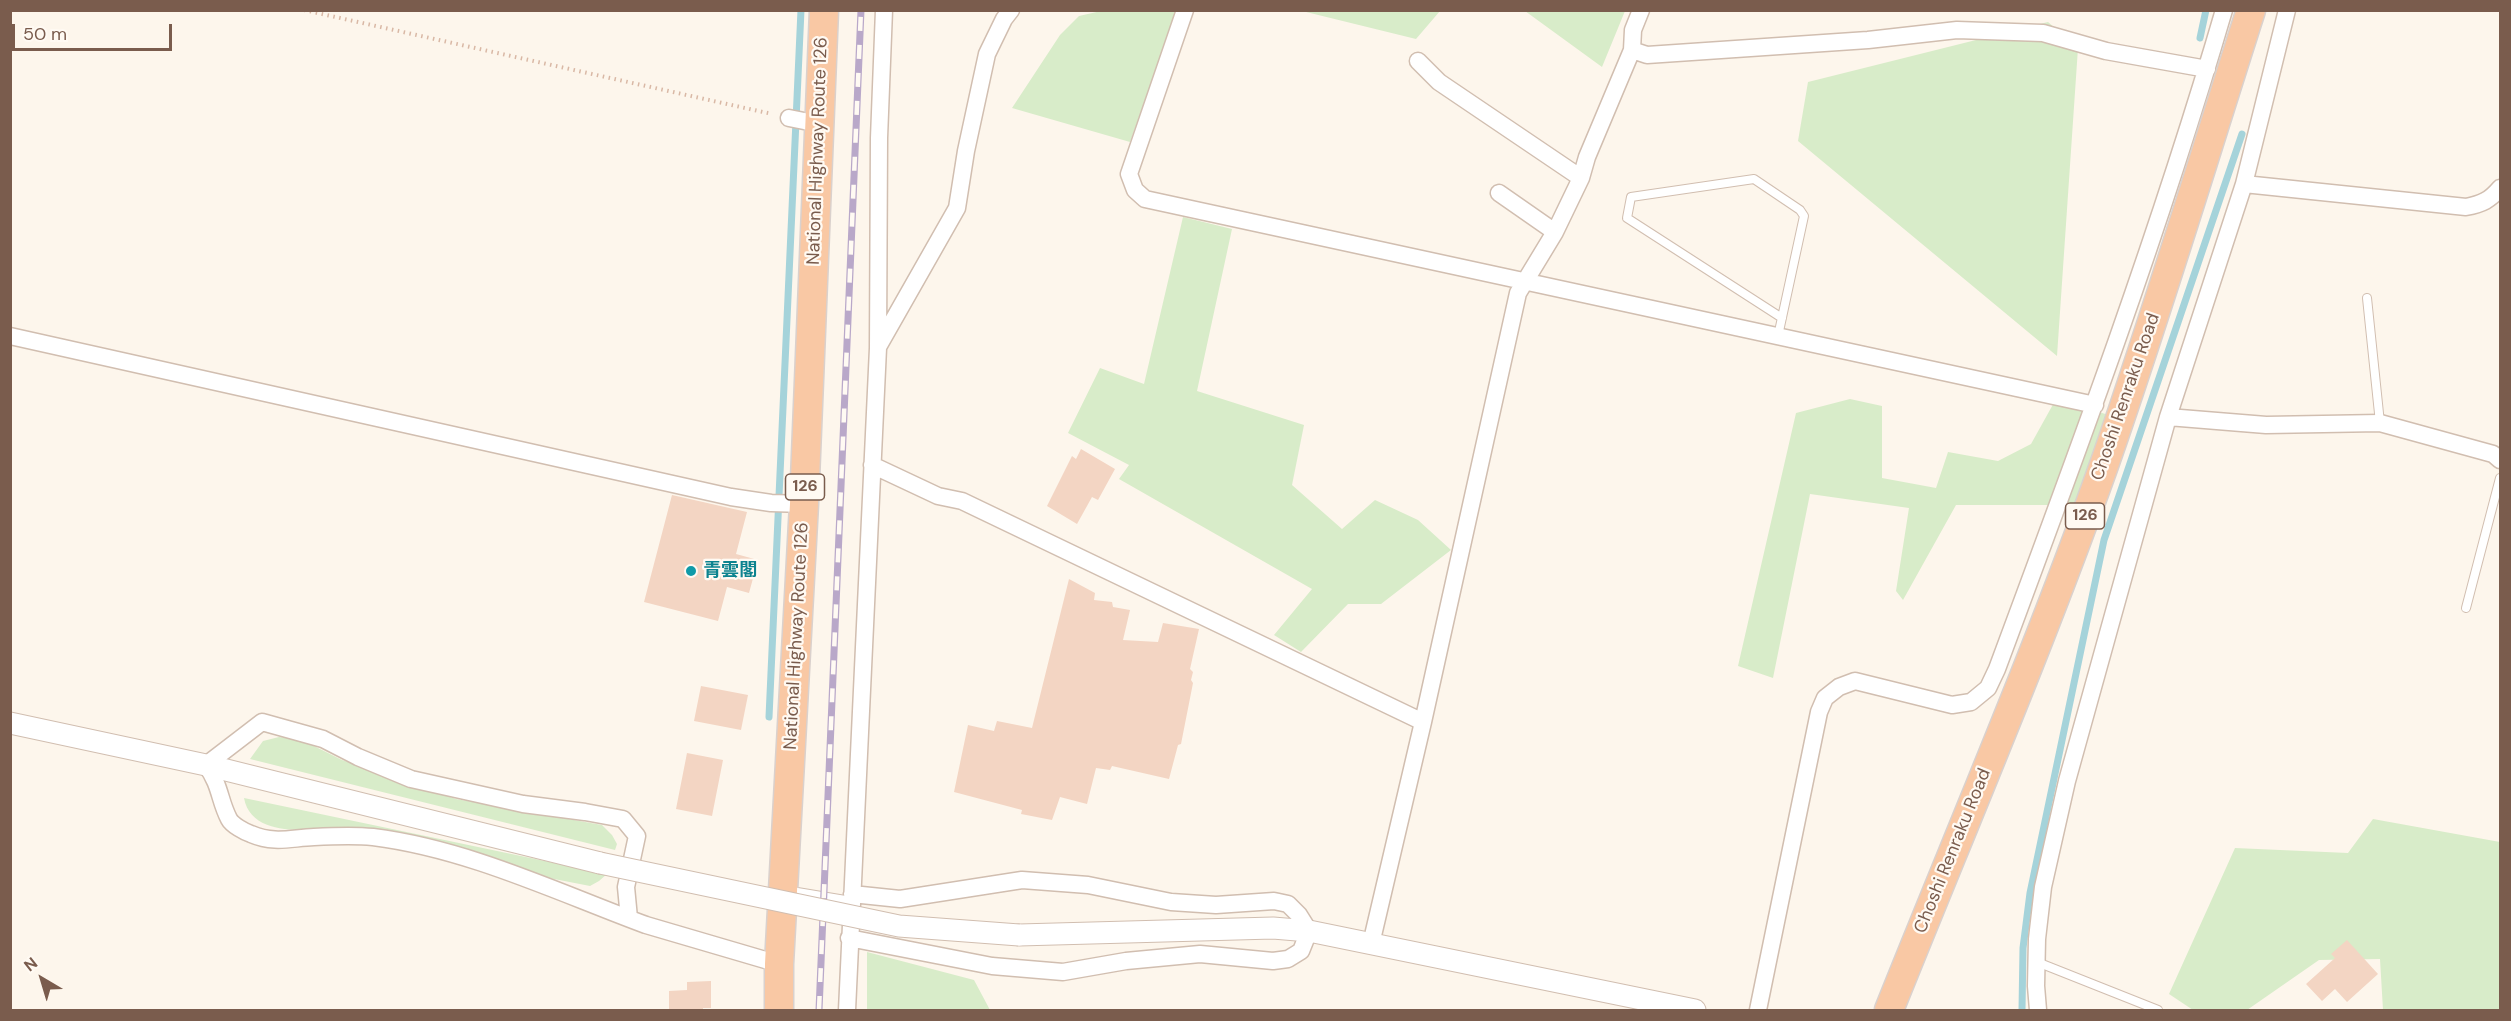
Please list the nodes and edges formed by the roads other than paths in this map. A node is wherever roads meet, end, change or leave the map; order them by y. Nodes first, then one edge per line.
1 (824, 10) edge
2 (884, 10) edge
3 (1011, 10) edge
4 (1185, 10) edge
5 (1641, 10) edge
6 (2224, 10) edge
7 (2251, 10) edge
8 (2287, 10) edge
9 (1632, 51) junction
10 (1418, 61) dead end
11 (2207, 69) junction
12 (1581, 178) junction
13 (2244, 184) junction
14 (2500, 188) edge
15 (1500, 193) dead end
16 (1555, 232) junction
17 (1522, 282) junction
18 (2367, 298) dead end
19 (1782, 318) junction
20 (10, 336) edge
21 (1778, 336) junction
22 (878, 348) junction
23 (2095, 405) junction
24 (2168, 417) junction
25 (2379, 423) junction
26 (2500, 460) edge
27 (872, 465) junction
28 (2500, 478) edge
29 (786, 504) junction
30 (2466, 608) dead end
31 (1423, 722) junction
32 (10, 723) edge
33 (206, 765) junction
34 (783, 892) junction
35 (851, 898) junction
36 (628, 918) junction
37 (1309, 931) junction
38 (849, 938) junction
39 (1371, 944) junction
40 (2037, 962) junction
41 (779, 964) junction
42 (779, 1011) edge
43 (847, 1011) edge
44 (1695, 1011) edge
45 (1758, 1011) edge
46 (1889, 1011) edge
47 (2038, 1011) edge
48 (2158, 1011) edge

1 - 29 highway, National Highway Route 126 / 126
2 - 22 street
3 - 22 street
4 - 17 street
5 - 9 street
6 - 11 street
7 - 46 highway, Choshi Renraku Road / 126
8 - 13 street
9 - 11 street
9 - 12 street
10 - 12 street
11 - 23 street
12 - 16 street
13 - 14 street
13 - 24 street
15 - 16 street
16 - 17 street
17 - 21 street
17 - 31 street
18 - 25 lane
19 - 19 lane
19 - 21 lane
20 - 29 street
21 - 23 street
22 - 27 street
23 - 45 street
24 - 25 street
24 - 40 street
25 - 26 street
27 - 31 street
27 - 35 street
28 - 30 lane
29 - 34 highway, National Highway Route 126 / 126
31 - 39 street
32 - 33 street
33 - 36 street
33 - 36 street
33 - 37 street, bridge
34 - 35 street
34 - 41 highway, National Highway Route 126 / 126
35 - 37 street
35 - 38 street
36 - 41 street
37 - 38 street
37 - 39 street
38 - 43 street
39 - 44 street
40 - 47 street
40 - 48 lane
41 - 42 highway, National Highway Route 126 / 126

